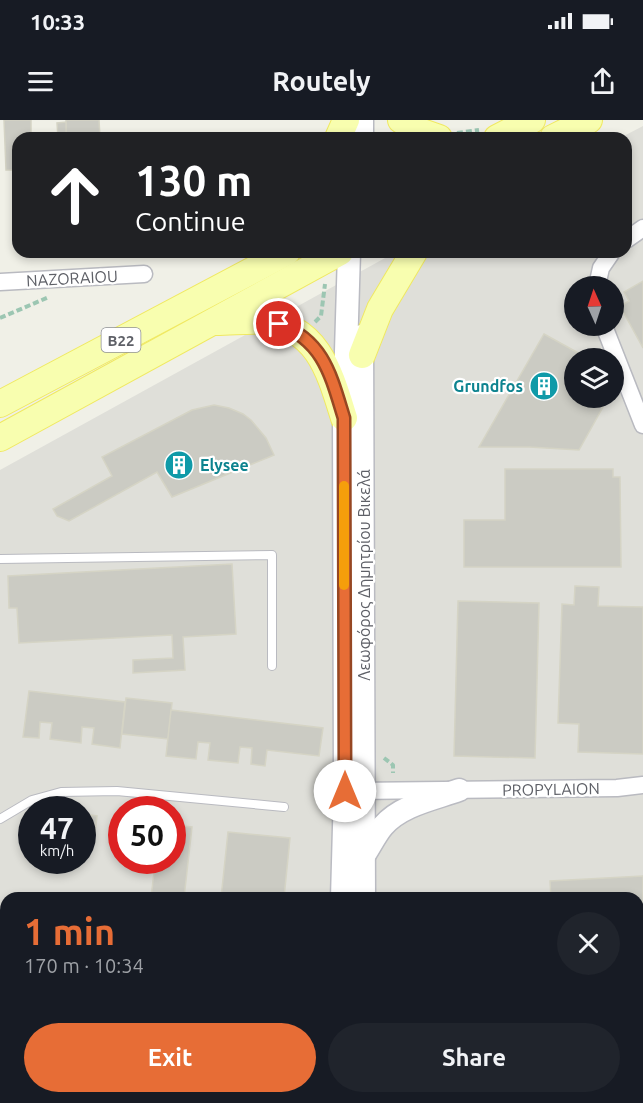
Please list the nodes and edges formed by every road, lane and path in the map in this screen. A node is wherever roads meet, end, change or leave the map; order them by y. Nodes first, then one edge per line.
1 (401, 120) edge
2 (532, 120) edge
3 (589, 120) edge
4 (422, 132) edge
5 (509, 132) edge
6 (565, 132) edge
7 (258, 258) edge
8 (276, 258) edge
9 (329, 258) edge
10 (349, 258) edge
11 (363, 258) edge
12 (410, 258) edge
13 (608, 258) edge
14 (144, 274) dead end
15 (600, 276) edge
16 (242, 277) junction
17 (0, 282) edge
18 (213, 322) junction
19 (608, 336) edge
20 (362, 355) junction
21 (0, 404) edge
22 (344, 418) junction
23 (643, 425) edge
24 (0, 438) edge
25 (0, 559) edge
26 (272, 666) dead end
27 (643, 785) edge
28 (459, 790) junction
29 (355, 791) junction
30 (284, 807) dead end
31 (0, 819) edge
32 (365, 854) junction
33 (343, 892) edge
34 (364, 892) edge

1 - 4 main road
2 - 5 main road
3 - 6 main road
7 - 16 main road
8 - 16 main road, B22
9 - 18 main road, B22
10 - 22 main road, Λεωφόρος Δημητρίου Βικελά
11 - 20 main road, Λεωφόρος Δημητρίου Βικελά
12 - 20 main road
13 - 15 street
14 - 17 street, NAZORAIOU
16 - 21 main road, B22
18 - 22 main road
18 - 24 main road, B22
19 - 23 street
20 - 29 main road, Λεωφόρος Δημητρίου Βικελά
22 - 29 main road, Λεωφόρος Δημητρίου Βικελά
25 - 26 lane
27 - 28 street, PROPYLAION
28 - 29 street, PROPYLAION
28 - 32 main road
29 - 32 main road, Λεωφόρος Δημητρίου Βικελά
29 - 33 main road, Λεωφόρος Δημητρίου Βικελά
30 - 31 lane
32 - 34 main road, Λεωφόρος Δημητρίου Βικελά

